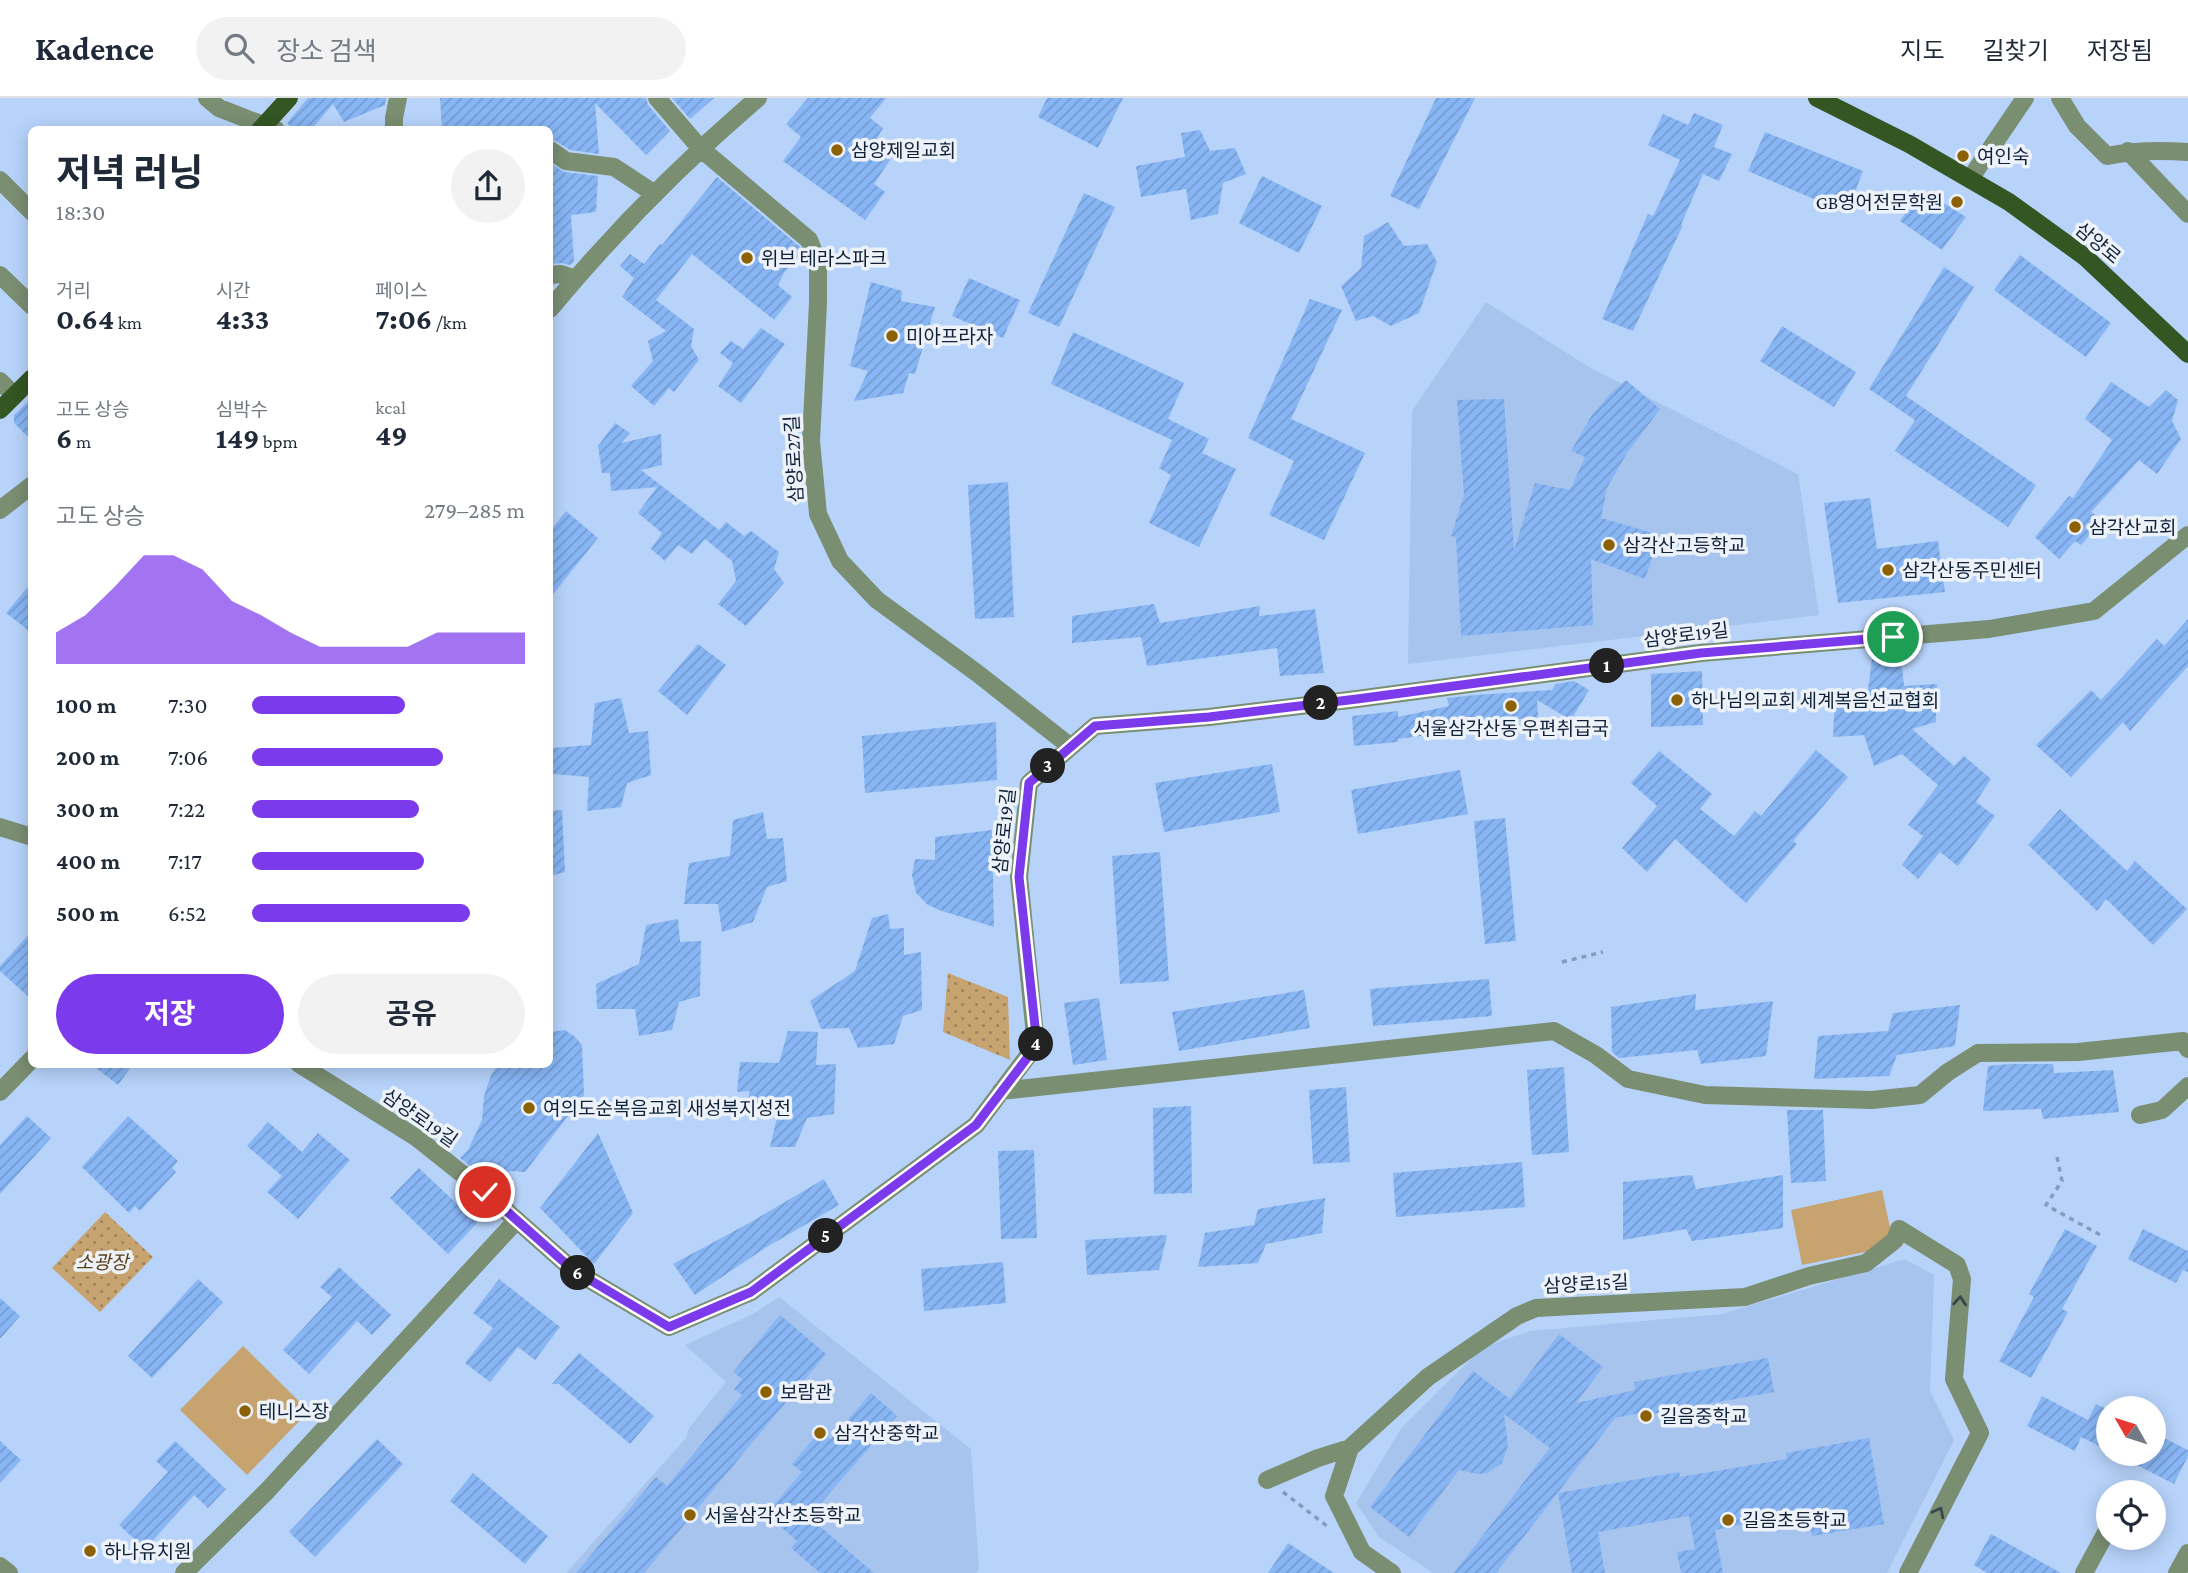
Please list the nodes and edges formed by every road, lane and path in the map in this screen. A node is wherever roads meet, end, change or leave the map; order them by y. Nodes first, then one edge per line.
1 (207, 98) edge
2 (289, 98) edge
3 (398, 98) edge
4 (657, 98) edge
5 (758, 98) edge
6 (1817, 98) edge
7 (2025, 98) edge
8 (2060, 98) edge
9 (262, 126) edge
10 (268, 126) edge
11 (394, 126) edge
12 (700, 148) junction
13 (2128, 151) junction
14 (553, 152) edge
15 (2188, 152) edge
16 (1970, 179) junction
17 (0, 180) edge
18 (655, 194) junction
19 (28, 208) edge
20 (2188, 214) edge
21 (0, 275) edge
22 (553, 275) edge
23 (575, 279) junction
24 (28, 302) edge
25 (553, 305) edge
26 (2188, 354) edge
27 (0, 381) edge
28 (28, 382) edge
29 (15, 395) junction
30 (0, 410) edge
31 (28, 488) edge
32 (0, 510) edge
33 (2188, 535) edge
34 (1071, 747) junction
35 (0, 827) edge
36 (28, 836) edge
37 (1603, 952) dead end
38 (1562, 962) dead end
39 (2188, 1049) edge
40 (28, 1063) edge
41 (305, 1068) edge
42 (2188, 1086) edge
43 (1001, 1091) junction
44 (0, 1092) edge
45 (2140, 1115) dead end
46 (2057, 1157) dead end
47 (517, 1220) junction
48 (2104, 1237) dead end
49 (1350, 1448) junction
50 (1267, 1480) joint
51 (1331, 1528) dead end
52 (2096, 1550) edge
53 (2188, 1552) edge
54 (0, 1566) edge
55 (9, 1573) edge
56 (184, 1573) edge
57 (1392, 1573) edge
58 (1908, 1573) edge
59 (2084, 1573) edge
60 (2177, 1573) edge

1 - 9 street
2 - 10 main road
3 - 11 street
4 - 12 street, 삼양로27길
5 - 12 street
6 - 16 main road, 삼양로
7 - 16 street
8 - 13 street
12 - 18 street
12 - 34 street, 삼양로27길
13 - 15 street
13 - 20 street
14 - 18 street
16 - 26 main road, 삼양로
17 - 19 street
18 - 23 street
21 - 24 street
22 - 23 street
23 - 25 street
27 - 29 street
28 - 29 main road
29 - 30 main road
31 - 32 street
33 - 34 street, 삼양로19길
34 - 43 street, 삼양로19길
35 - 36 street
37 - 38 path
39 - 43 street
40 - 44 street
41 - 47 street, 삼양로19길
42 - 45 street
43 - 47 street, 삼양로19길
46 - 48 path
47 - 56 street
49 - 50 street, 삼양로15길
49 - 57 street
58 -> 49 street, 삼양로15길
50 - 51 path
52 - 59 street
53 - 60 street
54 - 55 street

